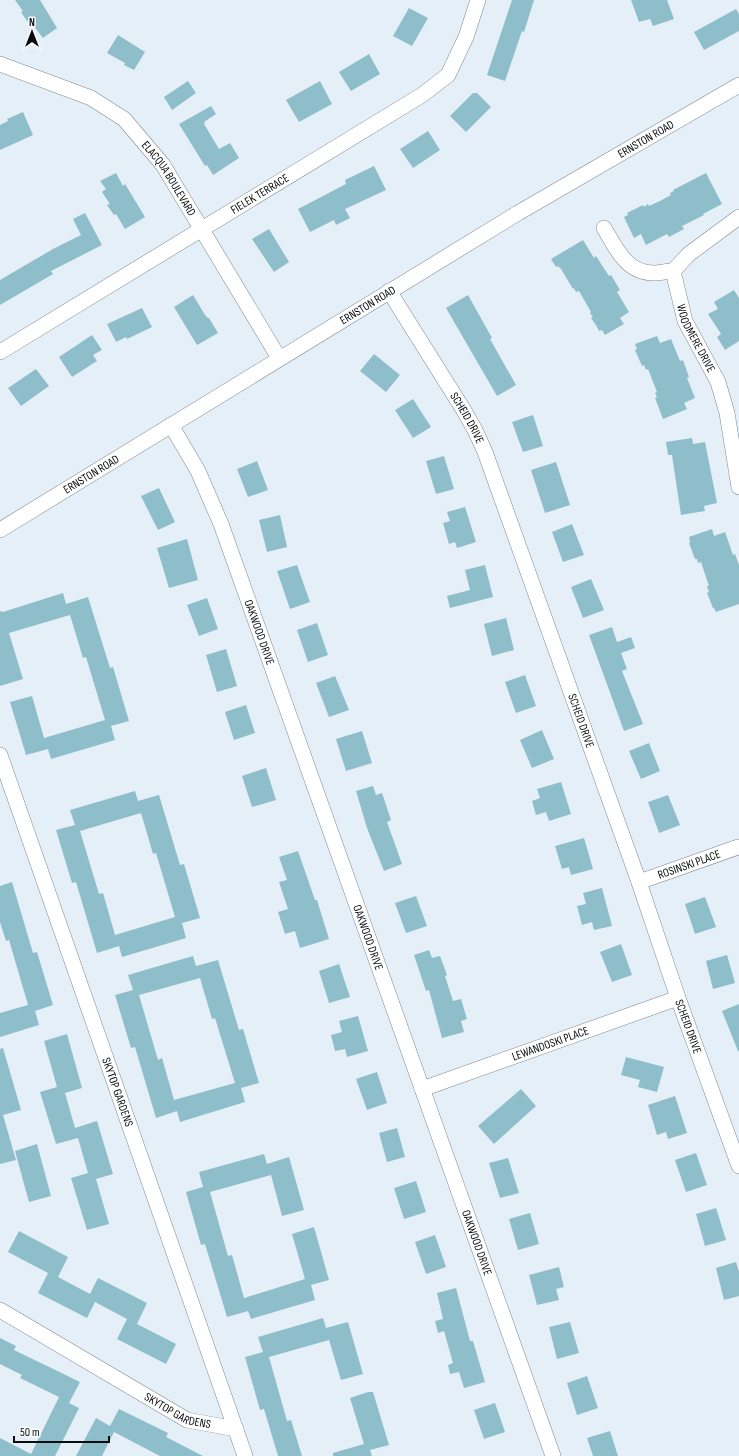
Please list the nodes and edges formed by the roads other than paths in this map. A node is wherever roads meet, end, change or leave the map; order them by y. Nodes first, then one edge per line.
1 (478, 0) edge
2 (0, 64) edge
3 (739, 85) edge
4 (739, 217) edge
5 (604, 228) dead end
6 (202, 229) junction
7 (673, 271) junction
8 (389, 291) junction
9 (0, 352) edge
10 (279, 358) junction
11 (733, 411) edge
12 (171, 425) junction
13 (739, 487) edge
14 (0, 530) edge
15 (0, 754) edge
16 (738, 846) edge
17 (639, 882) junction
18 (678, 998) junction
19 (422, 1089) junction
20 (739, 1166) edge
21 (0, 1310) edge
22 (236, 1429) junction
23 (245, 1456) edge
24 (553, 1456) edge

1 - 6 street, FIELEK TERRACE
2 - 6 street, ELACQUA BOULEVARD
3 - 8 street, ERNSTON ROAD
4 - 7 street
5 - 7 street
6 - 9 street, FIELEK TERRACE
6 - 10 street, ELACQUA BOULEVARD
7 - 11 street, WOODMERE DRIVE
8 - 10 street, ERNSTON ROAD
8 - 17 street, SCHEID DRIVE
10 - 12 street, ERNSTON ROAD
11 - 13 street, WOODMERE DRIVE
12 - 14 street, ERNSTON ROAD
12 - 19 street, OAKWOOD DRIVE
15 - 22 street, SKYTOP GARDENS
16 - 17 street, ROSINSKI PLACE
17 - 18 street, SCHEID DRIVE
18 - 19 street, LEWANDOSKI PLACE
18 - 20 street, SCHEID DRIVE
19 - 24 street, OAKWOOD DRIVE
21 - 22 street, SKYTOP GARDENS
22 - 23 street, SKYTOP GARDENS

